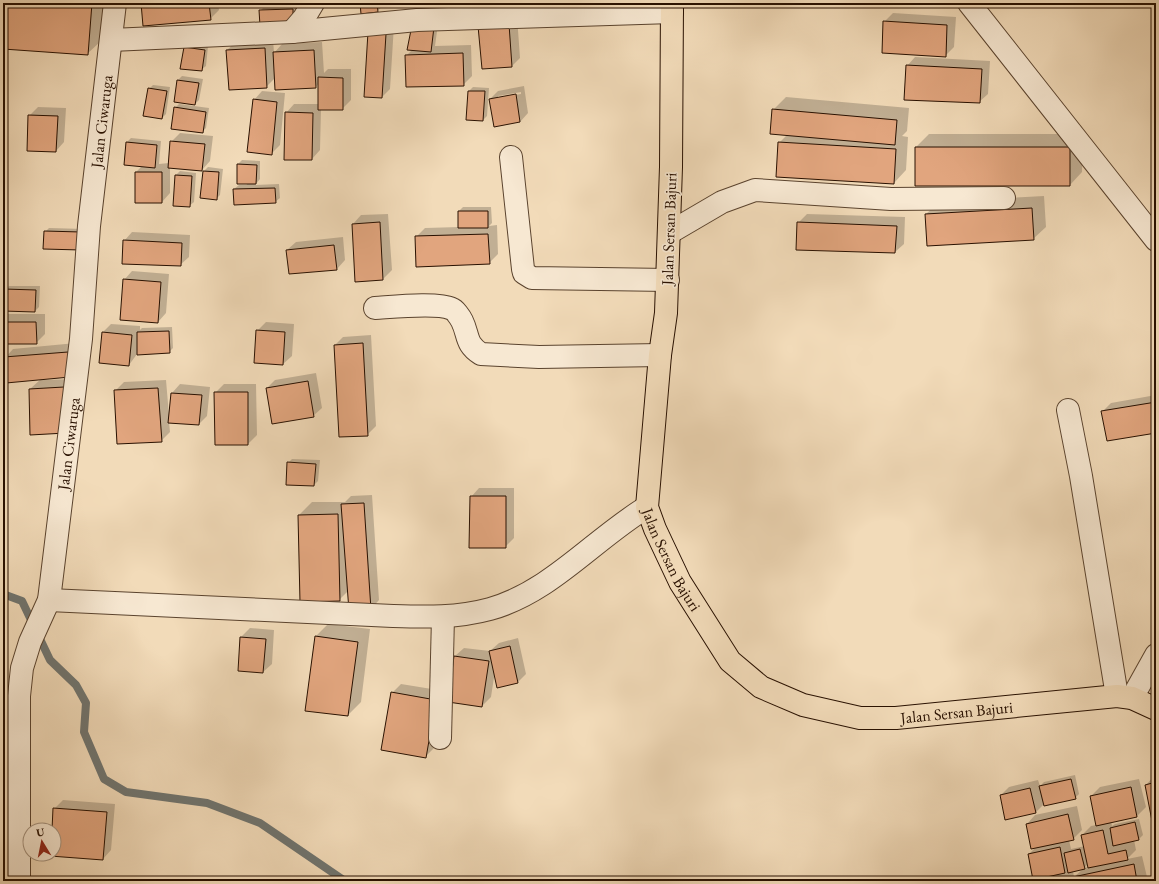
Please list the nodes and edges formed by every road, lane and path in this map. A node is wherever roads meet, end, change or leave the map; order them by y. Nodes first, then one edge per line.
1 (115, 3) edge
2 (313, 3) edge
3 (977, 4) edge
4 (672, 7) edge
5 (479, 10) edge
6 (292, 32) junction
7 (111, 40) junction
8 (511, 157) dead end
9 (1004, 198) dead end
10 (670, 233) junction
11 (1156, 240) edge
12 (668, 280) junction
13 (375, 308) dead end
14 (660, 355) junction
15 (1068, 410) dead end
16 (647, 507) junction
17 (49, 600) junction
18 (442, 617) junction
19 (1156, 655) edge
20 (1124, 697) junction
21 (1156, 709) edge
22 (440, 738) dead end
23 (19, 881) edge

1 - 7 street, Jalan Ciwaruga
2 - 6 street
3 - 11 street
4 - 5 street
4 - 10 main road, Jalan Sersan Bajuri
5 - 6 street
6 - 7 street
7 - 17 street, Jalan Ciwaruga
8 - 12 street
9 - 10 street
10 - 12 main road, Jalan Sersan Bajuri
12 - 14 main road, Jalan Sersan Bajuri
13 - 14 street
14 - 16 main road, Jalan Sersan Bajuri
15 - 20 street
16 - 18 street
16 - 20 main road, Jalan Sersan Bajuri
17 - 18 street
17 - 23 street, Jalan Ciwaruga
18 - 22 street
19 - 20 street
20 - 21 main road

